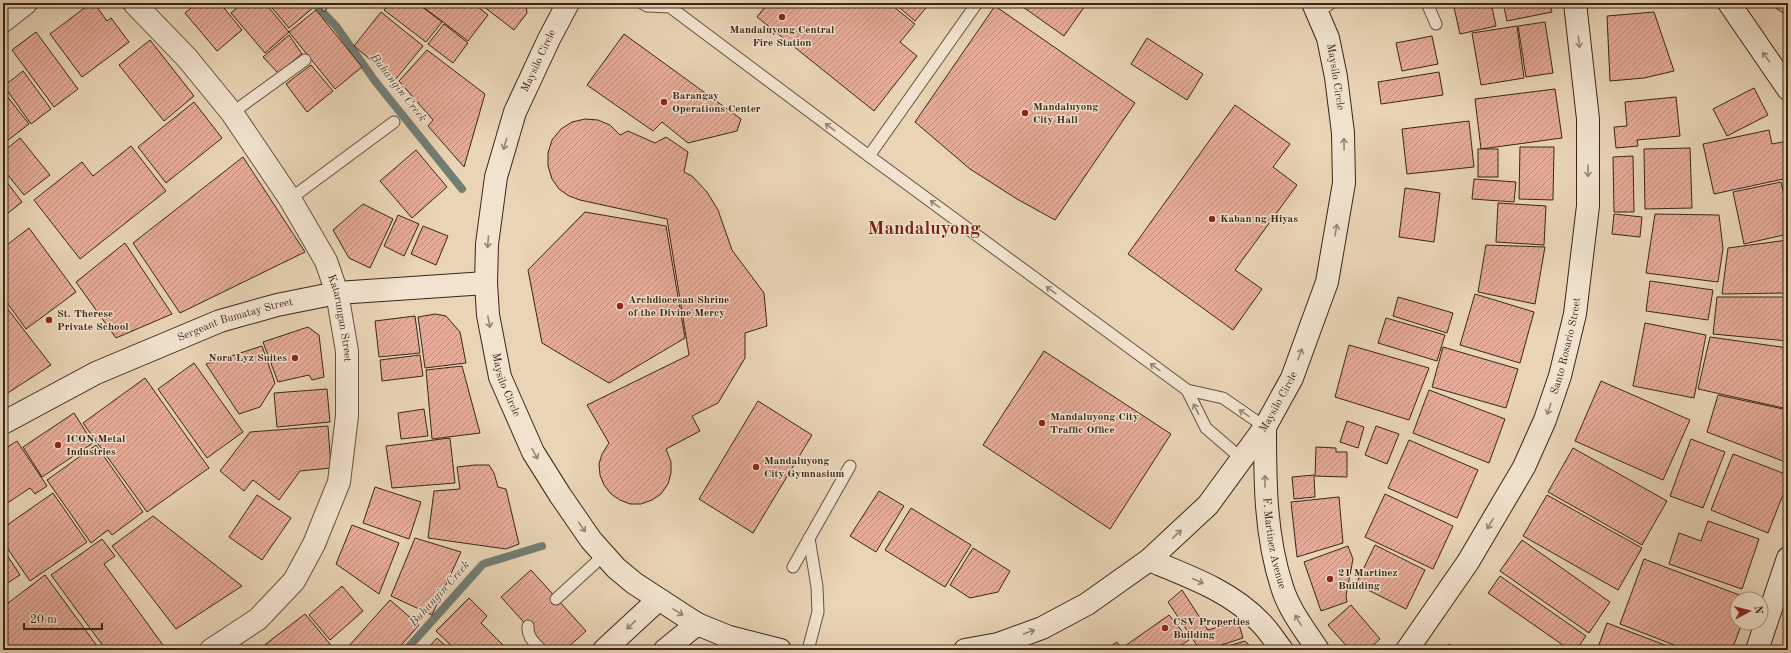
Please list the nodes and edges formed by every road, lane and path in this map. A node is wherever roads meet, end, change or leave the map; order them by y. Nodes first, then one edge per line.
1 (26, 3) edge
2 (134, 3) edge
3 (568, 3) edge
4 (977, 3) edge
5 (1427, 3) edge
6 (1575, 3) edge
7 (1729, 3) edge
8 (646, 4) edge
9 (670, 5) edge
10 (1320, 6) edge
11 (3, 21) edge
12 (1436, 24) dead end
13 (305, 60) dead end
14 (1788, 89) edge
15 (232, 113) junction
16 (394, 122) dead end
17 (869, 156) junction
18 (290, 199) junction
19 (486, 283) junction
20 (337, 293) junction
21 (1187, 390) junction
22 (3, 423) edge
23 (1265, 427) junction
24 (1242, 459) junction
25 (850, 466) dead end
26 (808, 538) junction
27 (604, 555) junction
28 (1788, 558) edge
29 (1149, 560) junction
30 (792, 567) dead end
31 (556, 599) dead end
32 (658, 600) junction
33 (697, 624) junction
34 (528, 626) dead end
35 (725, 643) edge
36 (211, 650) edge
37 (541, 650) edge
38 (604, 650) edge
39 (665, 650) edge
40 (780, 650) edge
41 (808, 650) edge
42 (965, 650) edge
43 (1282, 650) edge
44 (1318, 650) edge
45 (1407, 650) edge
46 (1757, 650) edge

1 - 11 street
2 - 15 street, Katarungan Street
3 -> 19 street, Maysilo Circle
4 - 17 lane
5 - 12 lane
6 -> 45 street, Santo Rosario Street
14 -> 7 street
8 - 9 lane
17 -> 9 lane
23 -> 10 street, Maysilo Circle
13 - 15 lane
15 - 18 street, Katarungan Street
16 - 18 lane
21 -> 17 lane
18 - 20 street, Katarungan Street
19 - 20 street, Sergeant Bumatay Street
19 -> 27 street, Maysilo Circle
20 - 22 street, Sergeant Bumatay Street
20 - 36 street, Katarungan Street
23 -> 21 lane
24 -> 21 lane
23 - 24 street, Maysilo Circle
44 -> 23 street, F. Martinez Avenue
29 -> 24 street, Maysilo Circle
25 - 26 lane
26 - 30 lane
26 - 41 lane
27 - 31 lane
27 - 32 street, Maysilo Circle
28 - 46 street
42 -> 29 street, Maysilo Circle
29 -> 43 street
32 -> 33 street, Maysilo Circle
32 -> 38 street
33 - 35 street, Maysilo Circle
33 - 39 street
34 - 37 lane
35 - 40 street, Maysilo Circle

